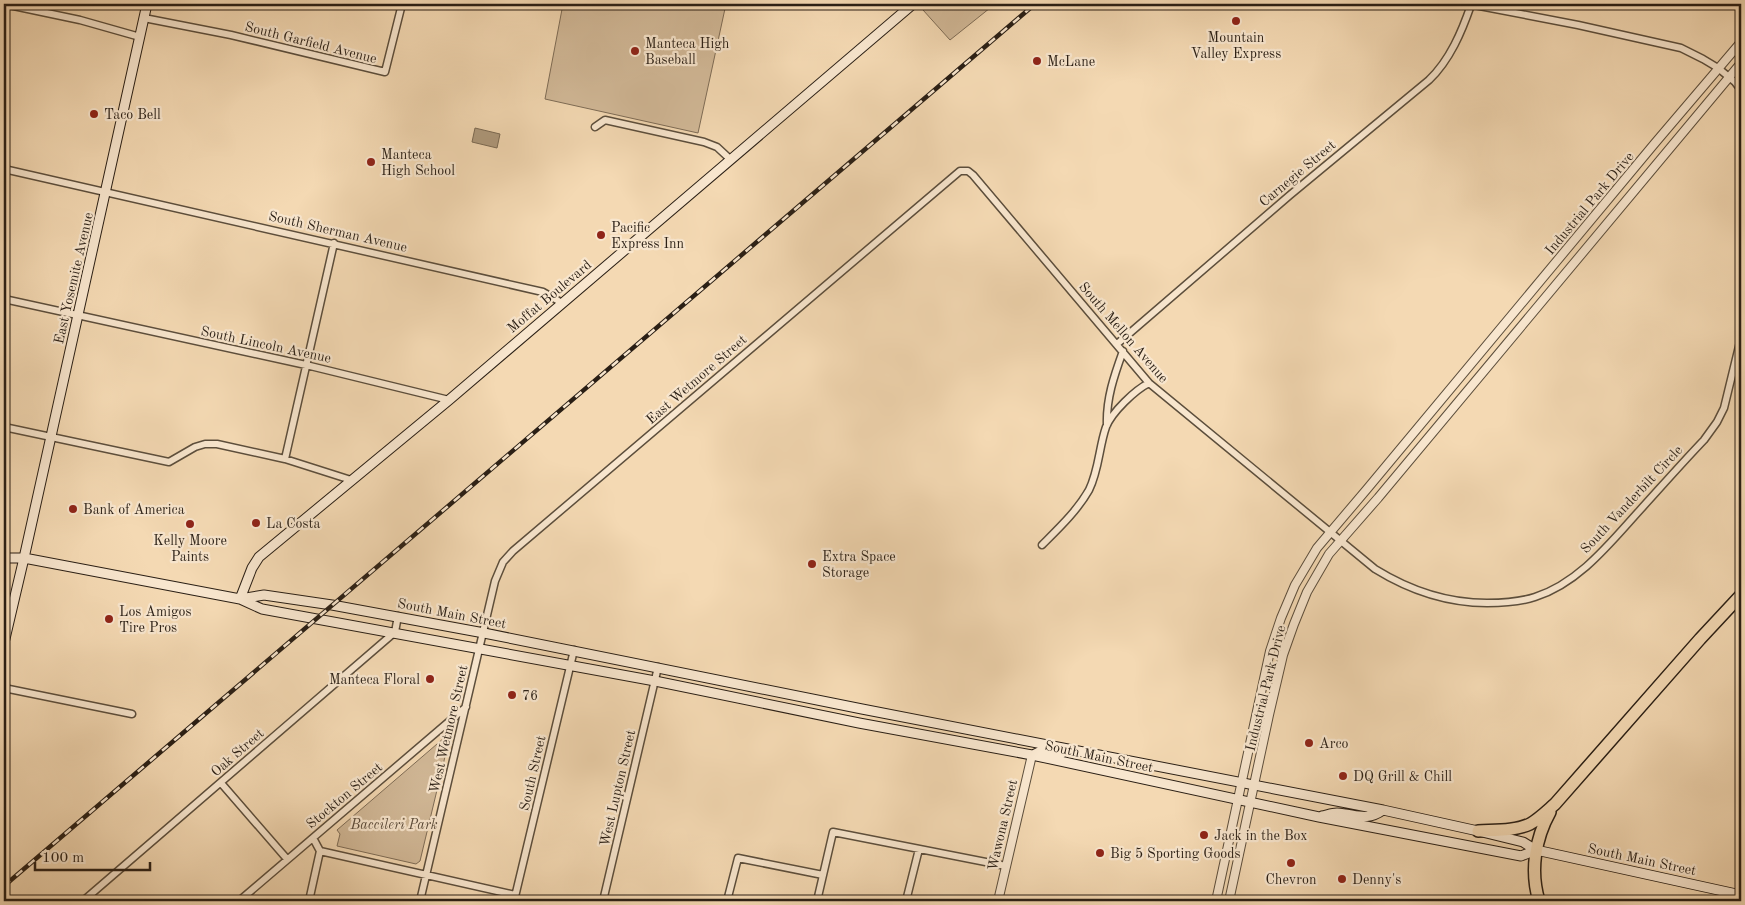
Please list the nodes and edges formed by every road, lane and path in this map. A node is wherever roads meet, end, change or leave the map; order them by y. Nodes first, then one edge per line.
1 (4, 4) edge
2 (147, 4) edge
3 (402, 4) edge
4 (913, 4) edge
5 (1470, 4) edge
6 (144, 18) junction
7 (140, 37) junction
8 (1741, 42) edge
9 (1741, 63) edge
10 (1718, 68) junction
11 (1728, 77) junction
12 (1741, 90) edge
13 (595, 127) dead end
14 (731, 160) junction
15 (4, 169) edge
16 (977, 179) joint
17 (106, 192) junction
18 (334, 243) junction
19 (4, 299) edge
20 (562, 303) junction
21 (78, 316) junction
22 (1741, 338) edge
23 (1117, 344) junction
24 (1123, 351) junction
25 (306, 365) junction
26 (1456, 381) junction
27 (1149, 383) junction
28 (1467, 391) junction
29 (449, 400) junction
30 (1107, 425) junction
31 (4, 426) edge
32 (1413, 432) junction
33 (50, 436) junction
34 (1424, 443) junction
35 (285, 459) junction
36 (351, 480) junction
37 (1330, 531) junction
38 (1340, 540) junction
39 (1042, 545) dead end
40 (4, 558) edge
41 (24, 558) junction
42 (1741, 596) edge
43 (240, 599) junction
44 (398, 616) junction
45 (395, 632) junction
46 (484, 633) junction
47 (4, 644) edge
48 (480, 649) junction
49 (574, 650) junction
50 (570, 665) junction
51 (658, 667) junction
52 (655, 680) junction
53 (4, 688) edge
54 (466, 707) junction
55 (862, 709) junction
56 (132, 714) dead end
57 (859, 723) junction
58 (1079, 751) junction
59 (1032, 755) junction
60 (221, 783) junction
61 (1240, 783) junction
62 (1254, 785) junction
63 (1237, 799) junction
64 (1250, 802) junction
65 (1555, 804) junction
66 (1383, 810) junction
67 (1319, 817) junction
68 (1443, 823) junction
69 (1478, 831) junction
70 (314, 838) junction
71 (1439, 840) junction
72 (919, 849) junction
73 (1536, 850) junction
74 (320, 851) junction
75 (287, 859) junction
76 (1006, 866) junction
77 (823, 874) junction
78 (426, 875) junction
79 (1740, 895) edge
80 (514, 898) edge
81 (83, 901) edge
82 (239, 901) edge
83 (309, 901) edge
84 (420, 901) edge
85 (603, 901) edge
86 (728, 901) edge
87 (817, 901) edge
88 (906, 901) edge
89 (998, 901) edge
90 (1216, 901) edge
91 (1229, 901) edge
92 (1539, 901) edge

1 - 7 street
2 - 6 main road, East Yosemite Avenue
3 - 6 street, South Garfield Avenue
4 - 14 main road, Moffat Boulevard
5 - 10 street
5 - 23 street, Carnegie Street
6 - 7 main road, East Yosemite Avenue
7 - 17 main road, East Yosemite Avenue
8 - 10 street, Industrial Park Drive
9 - 11 street, Industrial Park Drive
10 - 11 street
10 - 26 street, Industrial Park Drive
11 - 12 street
11 - 28 street, Industrial Park Drive
13 - 14 street
14 - 20 main road, Moffat Boulevard
15 - 17 street, South Sherman Avenue
16 - 23 street, South Mellon Avenue
16 - 46 street, East Wetmore Street
17 - 18 street, South Sherman Avenue
17 - 21 main road, East Yosemite Avenue
18 - 20 street, South Sherman Avenue
18 - 25 street
19 - 21 street, South Lincoln Avenue
20 - 29 main road, Moffat Boulevard
21 - 25 street, South Lincoln Avenue
21 - 33 main road, East Yosemite Avenue
22 - 38 street, South Vanderbilt Circle
23 - 24 street, South Mellon Avenue
24 - 27 street, South Mellon Avenue
24 - 30 street
25 - 29 street, South Lincoln Avenue
25 - 35 street
26 - 28 street
26 - 32 street, Industrial Park Drive
27 - 30 street
27 - 37 street, South Mellon Avenue
28 - 34 street, Industrial Park Drive
29 - 36 main road, Moffat Boulevard
30 - 39 street
31 - 33 street
32 - 34 street
32 - 37 street, Industrial Park Drive
33 - 35 street
33 - 41 main road, East Yosemite Avenue
34 - 38 street, Industrial Park Drive
35 - 36 street
36 - 43 main road, Moffat Boulevard
37 - 38 street, South Mellon Avenue
37 - 61 street, Industrial Park Drive
38 - 62 street, Industrial Park Drive
40 - 41 main road, South Main Street
41 - 43 main road, South Main Street
41 - 47 main road, East Yosemite Avenue
42 - 65 highway
43 - 44 main road, South Main Street
43 - 45 main road, South Main Street
44 - 45 street
44 - 46 main road, South Main Street
45 - 48 main road, South Main Street
45 - 60 street, Oak Street
46 - 48 street, East Wetmore Street
46 - 49 main road, South Main Street
48 - 50 main road, South Main Street
48 - 54 street, West Wetmore Street
49 - 50 street, South Street
49 - 51 main road, South Main Street
50 - 52 main road, South Main Street
50 - 80 street, South Street
51 - 52 street
51 - 55 main road, South Main Street
52 - 57 main road, South Main Street
52 - 85 street, West Lupton Street
53 - 56 street
54 - 70 street, Stockton Street
54 - 78 street, West Wetmore Street
55 - 57 main road
55 - 58 main road, South Main Street
57 - 59 main road, South Main Street
58 - 59 main road
58 - 61 main road, South Main Street
59 - 63 main road, South Main Street
59 - 76 street, Wawona Street
60 - 75 street
60 - 81 street, Oak Street
61 - 62 main road, South Main Street
61 - 63 street, Industrial Park Drive
62 - 64 street, Industrial Park Drive
62 - 66 main road, South Main Street
63 - 64 main road, South Main Street
63 - 90 street, Industrial Park Drive
64 - 67 main road, South Main Street
64 - 91 street, Industrial Park Drive
65 - 69 highway
65 - 73 highway
66 - 67 main road
66 - 68 main road, South Main Street
67 - 71 main road, South Main Street
68 - 69 main road, South Main Street
68 - 71 main road
69 - 73 main road, South Main Street
70 - 74 street
70 - 75 street, Stockton Street
71 - 73 main road, South Main Street
72 - 76 street
72 - 77 street
72 - 88 street
73 - 79 main road, South Main Street
73 - 92 highway
74 - 78 street
74 - 83 street
75 - 82 street, Stockton Street
76 - 89 street, Wawona Street
77 - 86 street
77 - 87 street
78 - 80 street
78 - 84 street, West Wetmore Street

